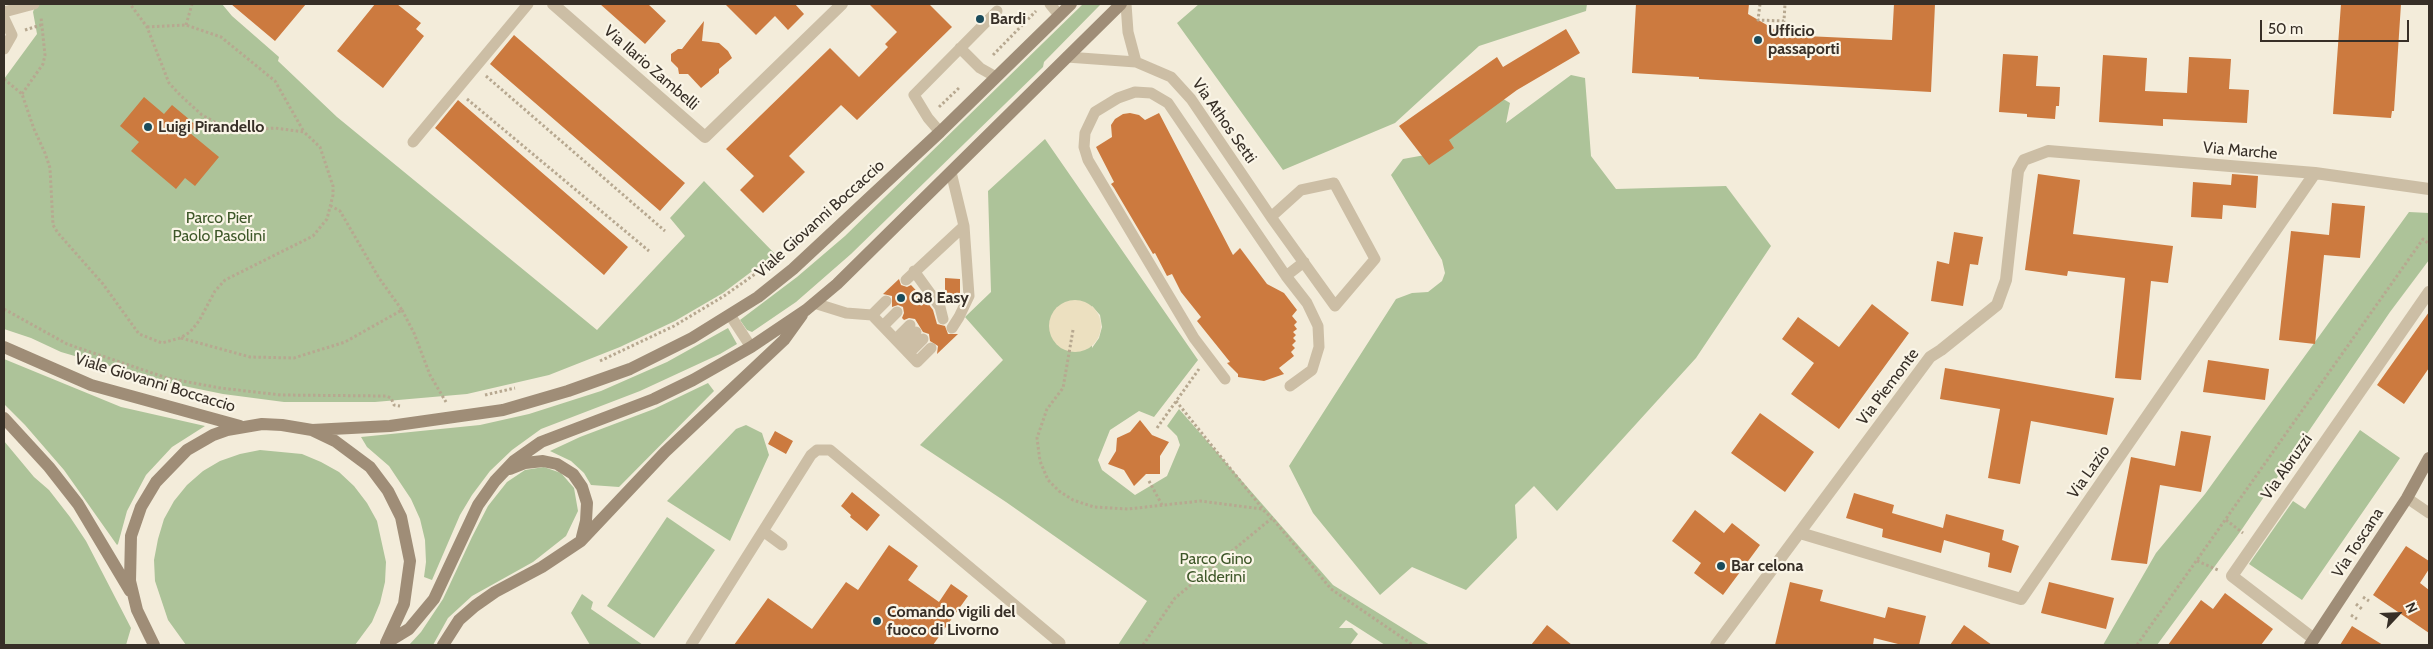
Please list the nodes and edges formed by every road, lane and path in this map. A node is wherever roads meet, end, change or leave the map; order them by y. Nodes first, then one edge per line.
1 (130, 4) edge
2 (192, 4) edge
3 (528, 4) edge
4 (553, 4) edge
5 (842, 4) edge
6 (1050, 4) edge
7 (1071, 4) edge
8 (1122, 4) edge
9 (1126, 4) edge
10 (1760, 4) edge
11 (1785, 4) edge
12 (38, 8) edge
13 (997, 10) dead end
14 (1037, 10) dead end
15 (4, 12) edge
16 (1059, 15) junction
17 (4, 18) edge
18 (186, 25) junction
19 (147, 27) junction
20 (960, 48) junction
21 (4, 49) edge
22 (1066, 57) junction
23 (1136, 62) junction
24 (980, 68) junction
25 (487, 77) dead end
26 (996, 77) junction
27 (4, 79) edge
28 (22, 94) junction
29 (467, 99) dead end
30 (928, 118) junction
31 (304, 132) junction
32 (940, 132) junction
33 (413, 142) dead end
34 (2048, 151) joint
35 (951, 172) junction
36 (2315, 173) junction
37 (2429, 189) edge
38 (331, 206) junction
39 (1271, 217) junction
40 (964, 226) junction
41 (665, 231) dead end
42 (2429, 244) edge
43 (790, 248) dead end
44 (649, 251) dead end
45 (1304, 262) junction
46 (914, 271) junction
47 (1286, 276) junction
48 (906, 280) dead end
49 (2429, 292) edge
50 (886, 300) dead end
51 (810, 306) junction
52 (4, 309) edge
53 (402, 310) junction
54 (897, 312) dead end
55 (730, 315) junction
56 (872, 315) junction
57 (883, 326) junction
58 (1073, 330) dead end
59 (180, 338) junction
60 (902, 346) junction
61 (751, 347) junction
62 (4, 348) edge
63 (593, 363) dead end
64 (1201, 366) dead end
65 (1225, 379) dead end
66 (524, 386) dead end
67 (1290, 386) dead end
68 (475, 397) dead end
69 (456, 401) dead end
70 (1176, 401) junction
71 (446, 403) junction
72 (436, 404) dead end
73 (407, 406) dead end
74 (4, 418) edge
75 (242, 426) junction
76 (1157, 428) dead end
77 (312, 430) junction
78 (2429, 458) edge
79 (503, 472) junction
80 (1149, 481) dead end
81 (2407, 498) junction
82 (1162, 505) junction
83 (1262, 509) junction
84 (2429, 513) edge
85 (1272, 518) junction
86 (2226, 520) junction
87 (763, 531) junction
88 (1800, 532) junction
89 (2246, 535) dead end
90 (581, 541) junction
91 (782, 545) dead end
92 (2197, 561) junction
93 (2232, 576) junction
94 (132, 596) junction
95 (2363, 597) dead end
96 (2369, 601) dead end
97 (2351, 615) dead end
98 (2357, 619) dead end
99 (2312, 642) edge
100 (385, 644) edge
101 (154, 645) edge
102 (443, 645) edge
103 (691, 645) edge
104 (1058, 645) edge
105 (1143, 645) edge
106 (1413, 645) edge
107 (1716, 645) edge
108 (2137, 645) edge

1 - 19 path
2 - 18 path
3 - 33 lane
4 - 5 street, Via Ilario Zambelli
6 - 16 lane
7 - 16 main road, Viale Giovanni Boccaccio
8 - 22 main road, Viale Giovanni Boccaccio
9 - 23 lane
10 - 11 path
12 - 15 lane
12 - 28 path
13 - 20 lane
14 - 24 path
16 - 26 main road, Viale Giovanni Boccaccio
17 - 21 lane
18 - 19 path
18 - 31 path
19 - 31 path
20 - 24 lane
20 - 30 lane
22 - 23 lane, Via Athos Setti
22 - 35 main road, Viale Giovanni Boccaccio
23 - 39 lane, Via Athos Setti
24 - 26 lane
24 - 30 path
25 - 41 path
26 - 32 main road, Viale Giovanni Boccaccio
27 - 28 path
28 - 59 path
29 - 44 path
30 - 32 lane
31 - 38 path
32 - 55 main road, Viale Giovanni Boccaccio
34 - 36 street, Via Marche
34 - 88 street, Via Piemonte
35 - 40 lane
35 - 51 main road, Viale Giovanni Boccaccio
36 - 37 street, Via Marche
36 - 88 street, Via Lazio
38 - 53 path
38 - 59 path
39 - 45 lane, Via Athos Setti
39 - 45 lane, Via Athos Setti
40 - 46 lane
40 - 46 lane
42 - 86 path
43 - 63 path
45 - 47 lane
46 - 48 lane
47 - 65 lane
47 - 67 lane
49 - 93 street, Via Abruzzi
50 - 56 lane
51 - 56 lane
51 - 61 main road, Viale Giovanni Boccaccio
51 - 90 main road, Viale Giovanni Boccaccio
52 - 73 path
53 - 59 path
53 - 71 path
54 - 57 lane
55 - 61 lane
55 - 77 main road, Viale Giovanni Boccaccio
56 - 57 lane
57 - 60 lane
58 - 82 path
60 - 60 lane
61 - 79 main road, Viale Giovanni Boccaccio
62 - 75 main road, Viale Giovanni Boccaccio
64 - 70 path
66 - 68 path
69 - 71 path
70 - 76 path
70 - 83 path
71 - 72 path
74 - 94 main road, Viale Giovanni Boccaccio
75 - 77 main road, Viale Giovanni Boccaccio
75 - 94 main road, Viale Giovanni Boccaccio
77 - 100 main road, Viale Giovanni Boccaccio
78 - 81 main road, Via Toscana
79 - 90 main road, Viale Giovanni Boccaccio
79 - 100 main road, Viale Giovanni Boccaccio
80 - 82 path
81 - 84 lane
81 - 99 main road, Via Toscana
82 - 83 path
83 - 85 path
85 - 105 path
85 - 106 path
86 - 89 path
86 - 92 path
87 - 91 lane
87 - 103 lane
87 - 104 lane
88 - 107 street, Via Piemonte
90 - 102 main road, Viale Giovanni Boccaccio
92 - 93 path
92 - 108 path
93 - 99 street
94 - 101 main road, Viale Giovanni Boccaccio
95 - 96 path
97 - 98 path

